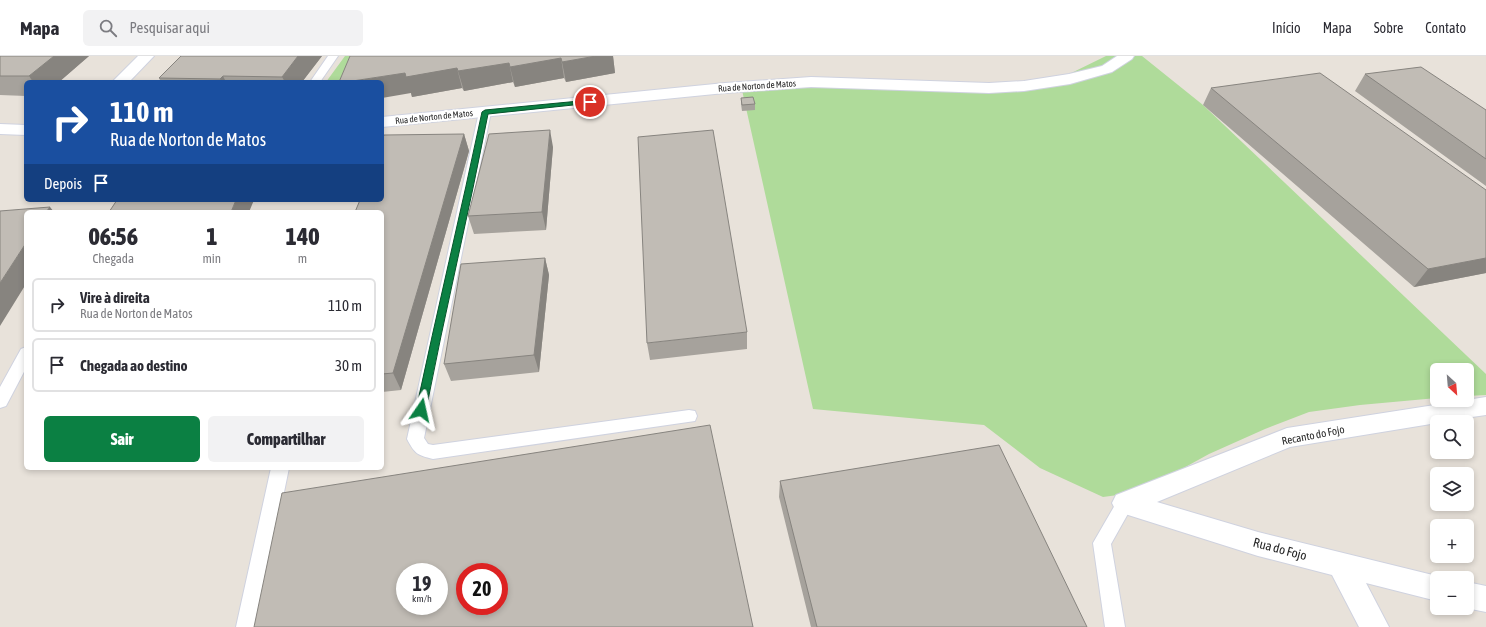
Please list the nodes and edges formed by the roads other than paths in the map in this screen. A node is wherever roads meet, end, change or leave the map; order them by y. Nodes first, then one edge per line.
1 (147, 56) edge
2 (333, 56) edge
3 (1127, 56) edge
4 (122, 80) edge
5 (316, 80) edge
6 (485, 112) junction
7 (384, 122) edge
8 (0, 130) edge
9 (24, 130) edge
10 (24, 357) edge
11 (0, 402) edge
12 (1486, 406) edge
13 (689, 416) dead end
14 (280, 470) edge
15 (1125, 503) junction
16 (1341, 565) junction
17 (1430, 586) edge
18 (1474, 596) edge
19 (1486, 599) edge
20 (246, 627) edge
21 (1115, 627) edge
22 (1374, 627) edge

1 - 4 street
2 - 5 lane
3 - 6 street, Rua de Norton de Matos
6 - 7 street, Rua de Norton de Matos
6 - 13 lane
8 - 9 street
10 - 11 lane
12 - 15 street, Recanto do Fojo
14 - 20 lane
15 - 16 street, Rua do Fojo
15 - 21 lane
16 - 17 street, Rua do Fojo
16 - 22 street
18 - 19 street

